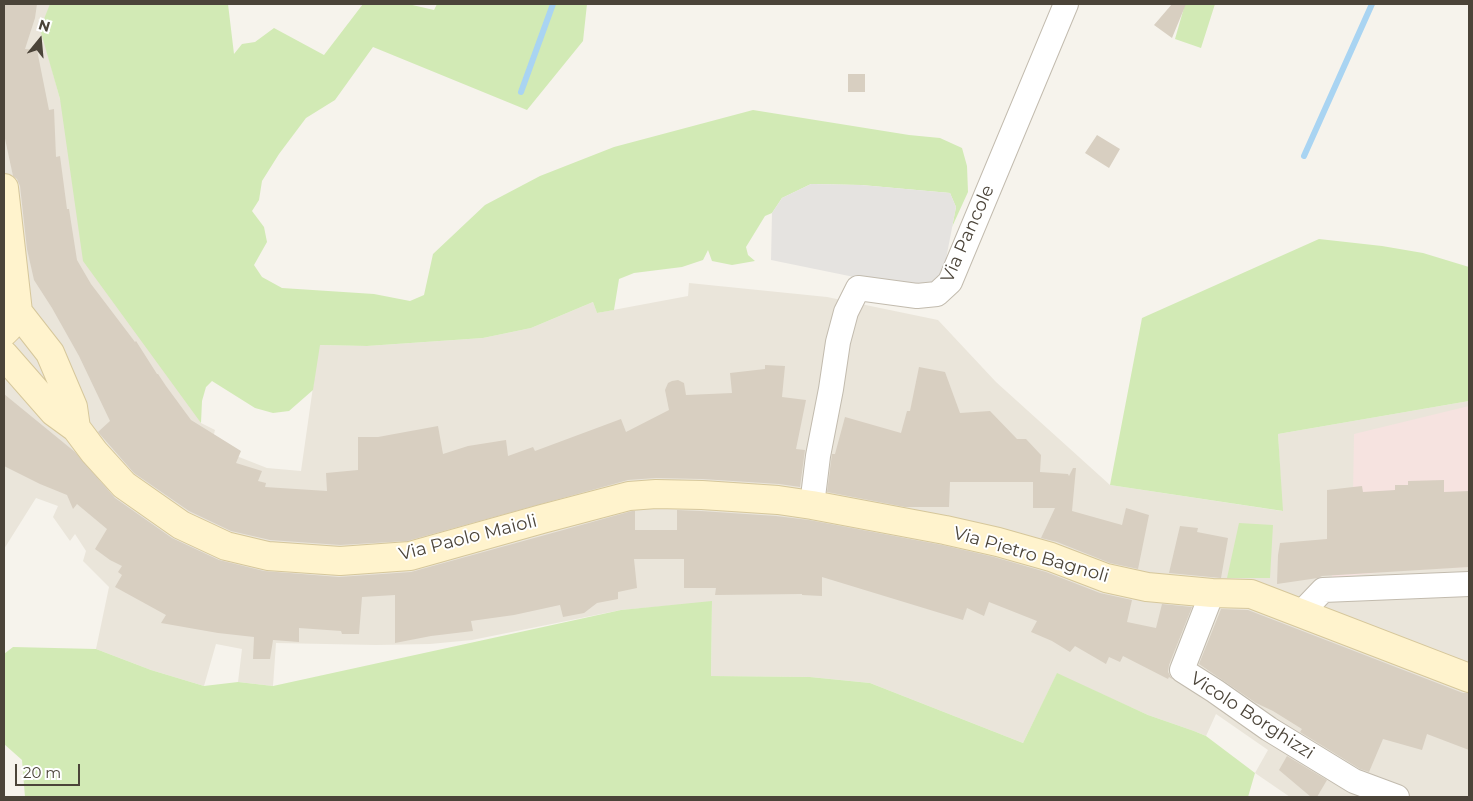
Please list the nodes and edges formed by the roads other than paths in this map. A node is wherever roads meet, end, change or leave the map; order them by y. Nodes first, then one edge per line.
1 (1066, 4) edge
2 (4, 188) edge
3 (11, 322) edge
4 (4, 355) edge
5 (76, 428) junction
6 (812, 505) junction
7 (1469, 584) edge
8 (1212, 593) junction
9 (1301, 613) junction
10 (1469, 678) edge
11 (1397, 797) edge

1 - 6 street, Via Pancole
2 - 3 street
3 - 5 street
4 - 5 street
5 - 6 street, Via Paolo Maioli
6 - 8 street, Via Pietro Bagnoli
7 - 9 street
8 - 9 street, Via Pietro Bagnoli
8 - 11 street, Vicolo Borghizzi
9 - 10 street, Via Pietro Bagnoli

